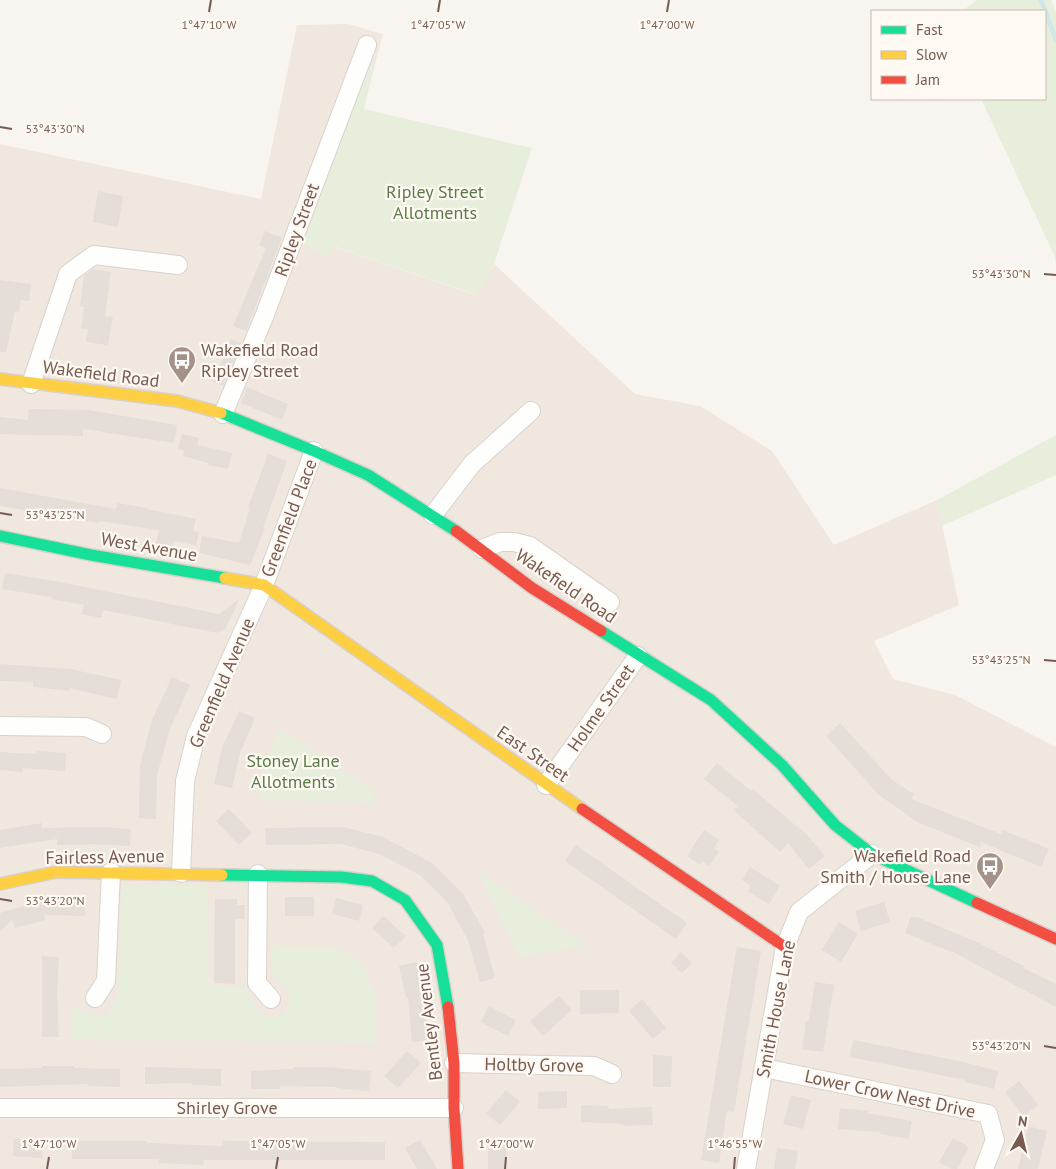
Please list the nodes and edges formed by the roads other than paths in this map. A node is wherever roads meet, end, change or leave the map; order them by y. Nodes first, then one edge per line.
1 (367, 44) dead end
2 (178, 264) dead end
3 (0, 379) edge
4 (31, 384) junction
5 (531, 412) dead end
6 (223, 414) junction
7 (314, 450) junction
8 (433, 515) junction
9 (0, 536) edge
10 (482, 549) junction
11 (264, 585) junction
12 (610, 602) dead end
13 (638, 656) junction
14 (0, 726) edge
15 (102, 734) dead end
16 (546, 785) junction
17 (872, 854) junction
18 (111, 872) junction
19 (181, 873) junction
20 (258, 874) junction
21 (0, 884) edge
22 (1056, 938) edge
23 (785, 947) junction
24 (95, 998) dead end
25 (271, 999) dead end
26 (454, 1063) junction
27 (764, 1068) junction
28 (612, 1074) dead end
29 (0, 1108) edge
30 (454, 1108) junction
31 (458, 1169) edge
32 (746, 1169) edge
33 (984, 1169) edge

1 - 6 street, Ripley Street
2 - 4 street
3 - 4 street, Wakefield Road
4 - 6 street, Wakefield Road
5 - 8 street
6 - 7 street, Wakefield Road
7 - 8 street, Wakefield Road
7 - 11 street, Greenfield Place
8 - 10 street, Wakefield Road
9 - 11 street, West Avenue
10 - 12 street
10 - 13 street, Wakefield Road
11 - 16 street, East Street
11 - 19 street, Greenfield Avenue
13 - 16 street, Holme Street
13 - 17 street, Wakefield Road
14 - 15 street
16 - 23 street, East Street
17 - 22 street, Wakefield Road
17 - 23 street, Smith House Lane
18 - 19 street, Fairless Avenue
18 - 21 street, Fairless Avenue
18 - 24 street
19 - 20 street, Bentley Avenue
20 - 25 street
20 - 26 street, Bentley Avenue
23 - 27 street, Smith House Lane
26 - 28 street, Holtby Grove
26 - 30 street, Bentley Avenue
27 - 32 street, Smith House Lane
27 - 33 street, Lower Crow Nest Drive
29 - 30 street, Shirley Grove
30 - 31 street, Bentley Avenue

